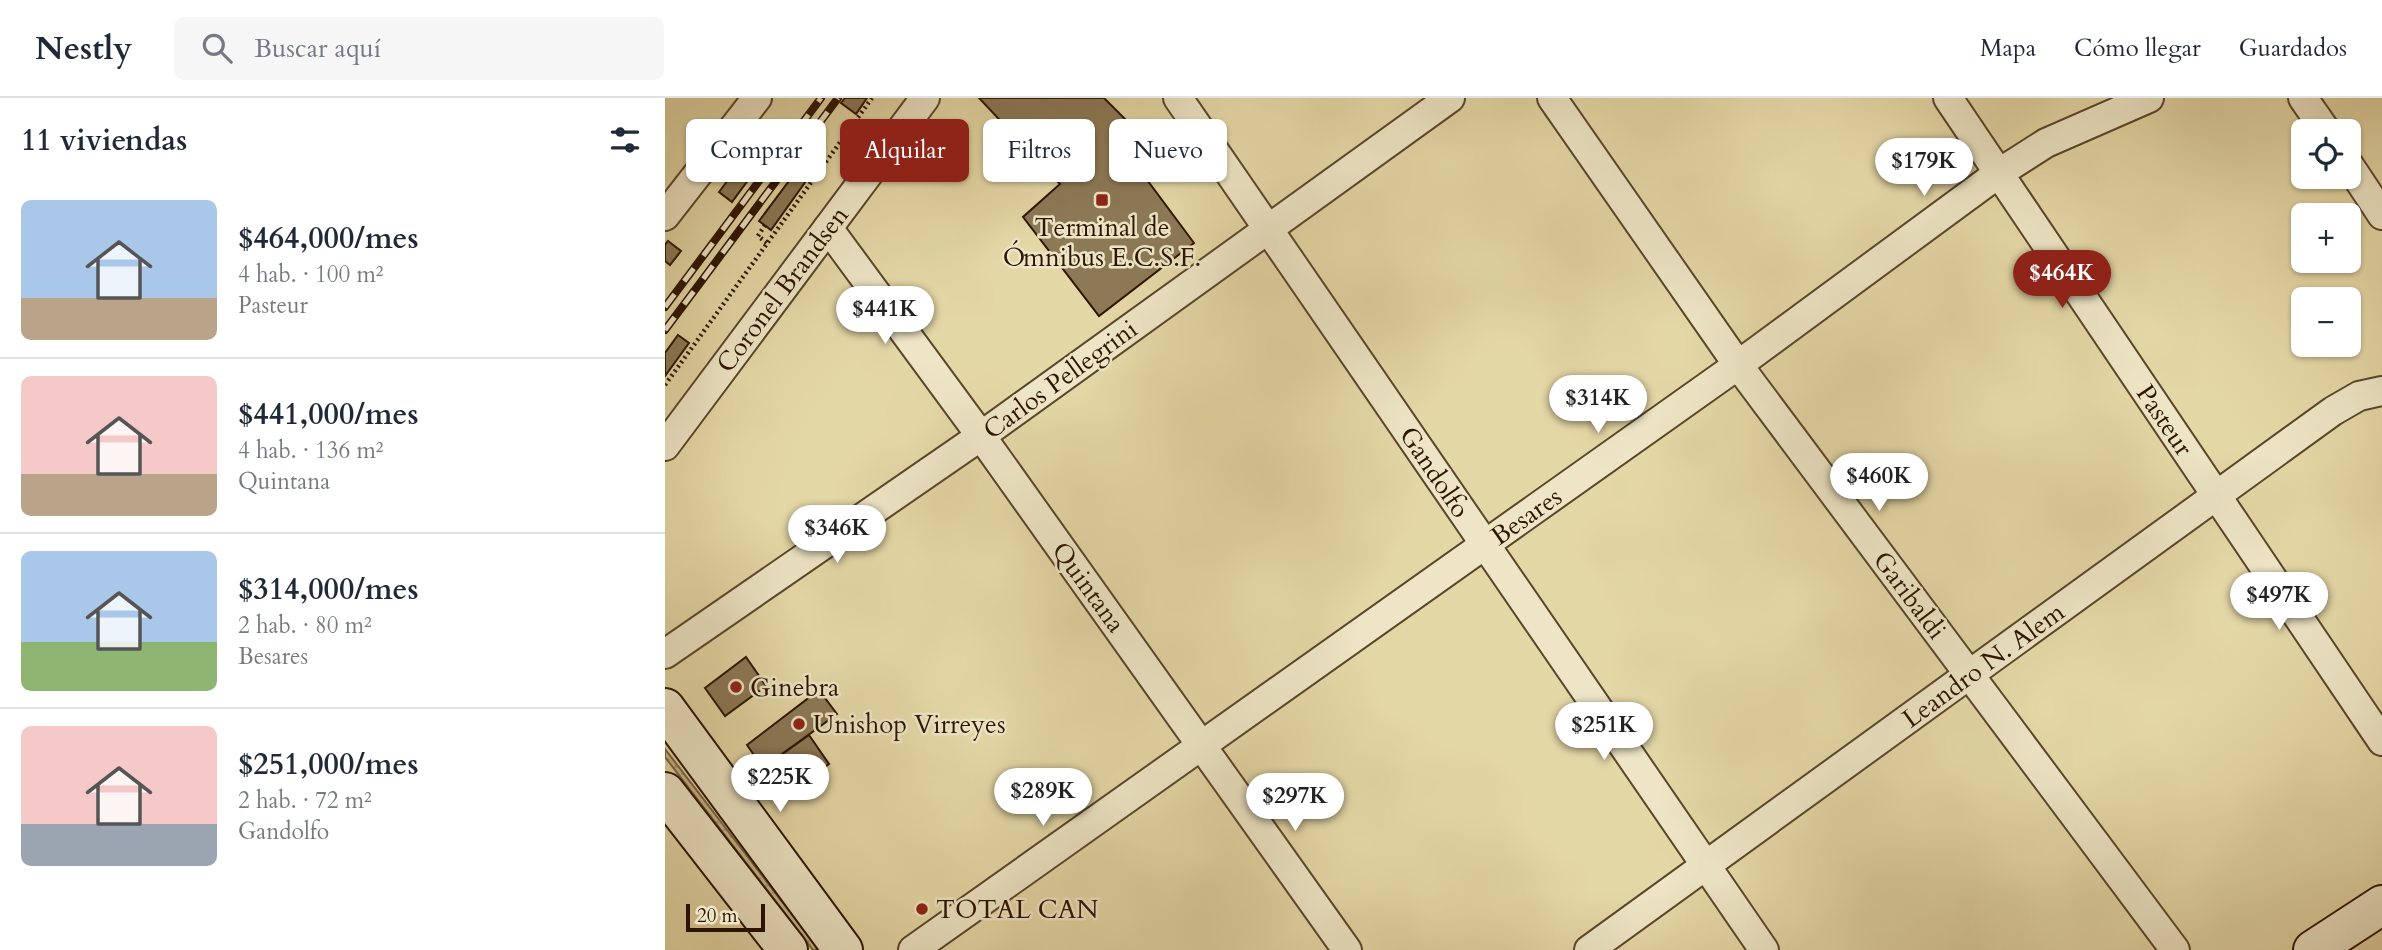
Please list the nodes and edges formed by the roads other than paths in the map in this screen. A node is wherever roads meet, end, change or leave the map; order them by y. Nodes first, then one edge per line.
1 (757, 98) edge
2 (925, 98) edge
3 (1178, 98) edge
4 (1450, 98) edge
5 (1552, 98) edge
6 (1948, 98) edge
7 (2148, 98) edge
8 (2303, 98) edge
9 (2318, 119) edge
10 (1999, 173) junction
11 (2361, 183) edge
12 (2382, 215) edge
13 (665, 216) edge
14 (828, 228) junction
15 (1270, 229) junction
16 (1738, 365) junction
17 (2382, 391) edge
18 (981, 436) junction
19 (665, 446) edge
20 (2216, 495) junction
21 (1485, 545) junction
22 (665, 654) edge
23 (1969, 675) junction
24 (667, 709) edge
25 (2382, 741) edge
26 (1203, 745) junction
27 (665, 792) edge
28 (1706, 867) junction
29 (2382, 905) edge
30 (788, 950) edge
31 (843, 950) edge
32 (913, 950) edge
33 (1347, 950) edge
34 (1589, 950) edge
35 (1764, 950) edge
36 (2175, 950) edge
37 (2313, 950) edge

1 - 13 street
2 - 14 street, Coronel Brandsen
3 - 15 street, Gandolfo
4 - 15 street, Carlos Pellegrini
5 - 16 street, Garibaldi
6 - 10 street, Pasteur
7 - 10 street, Besares
8 - 9 street
10 - 16 street, Besares
10 - 20 street, Pasteur
11 - 12 street
14 - 18 street, Quintana
14 - 19 street, Coronel Brandsen
15 - 18 street, Carlos Pellegrini
15 - 21 street, Gandolfo
16 - 21 street, Besares
16 - 23 street, Garibaldi
17 - 20 street, Leandro N. Alem
18 - 22 street, Carlos Pellegrini
18 - 26 street, Quintana
20 - 23 street, Leandro N. Alem
20 - 25 street, Pasteur
21 - 26 street, Besares
21 - 28 street, Gandolfo
23 - 28 street, Leandro N. Alem
23 - 36 street, Garibaldi
24 - 31 main road
26 - 32 street, Besares
26 - 33 street, Quintana
27 - 30 main road
28 - 34 street, Leandro N. Alem
28 - 35 street, Gandolfo
29 - 37 main road

